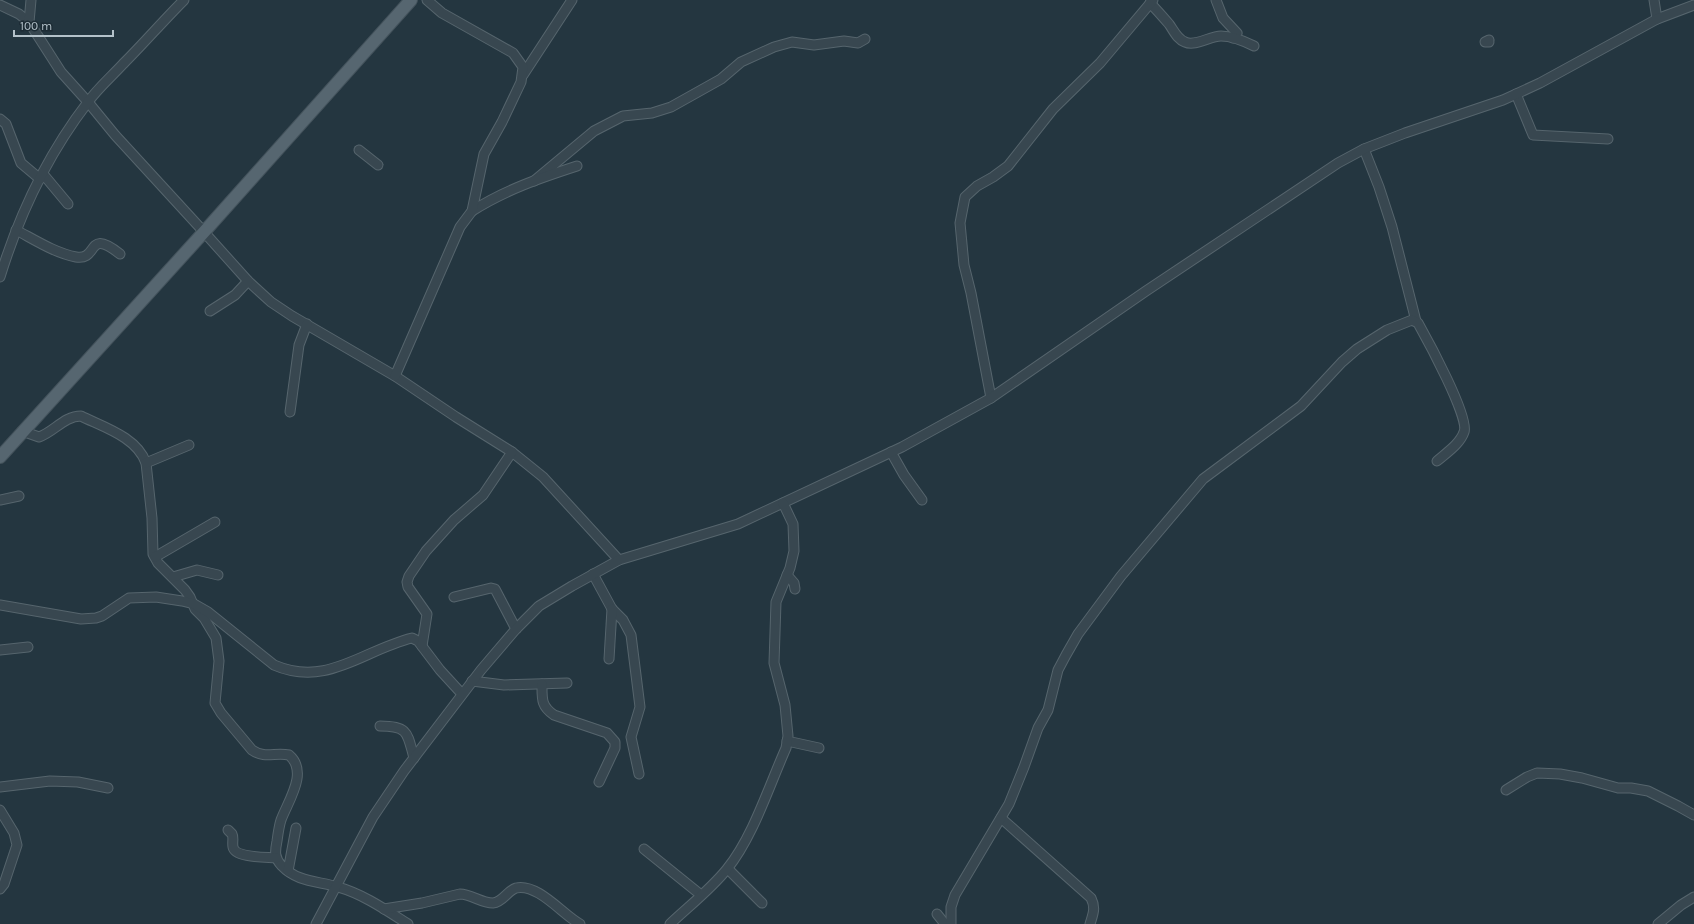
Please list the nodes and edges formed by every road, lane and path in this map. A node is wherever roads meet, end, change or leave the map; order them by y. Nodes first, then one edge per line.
1 (31, 0) edge
2 (184, 0) edge
3 (411, 0) edge
4 (427, 0) edge
5 (572, 0) edge
6 (1216, 0) edge
7 (1654, 0) edge
8 (1151, 2) edge
9 (0, 5) edge
10 (1694, 5) edge
11 (1657, 19) junction
12 (29, 22) junction
13 (1233, 38) junction
14 (865, 39) dead end
15 (1254, 46) dead end
16 (524, 71) junction
17 (1516, 94) junction
18 (88, 102) junction
19 (0, 118) edge
20 (1608, 139) dead end
21 (1364, 149) junction
22 (359, 150) dead end
23 (378, 165) dead end
24 (577, 166) dead end
25 (41, 176) junction
26 (534, 181) junction
27 (68, 204) dead end
28 (472, 211) junction
29 (16, 230) junction
30 (204, 232) junction
31 (120, 254) dead end
32 (0, 277) edge
33 (248, 281) junction
34 (210, 311) dead end
35 (1416, 321) junction
36 (307, 324) junction
37 (396, 376) junction
38 (990, 398) junction
39 (290, 412) dead end
40 (22, 431) junction
41 (189, 445) dead end
42 (512, 452) junction
43 (891, 452) junction
44 (0, 457) edge
45 (1437, 461) dead end
46 (146, 463) junction
47 (19, 496) dead end
48 (0, 500) edge
49 (922, 500) dead end
50 (783, 503) junction
51 (215, 522) dead end
52 (155, 557) junction
53 (619, 560) junction
54 (593, 574) junction
55 (787, 574) junction
56 (218, 575) dead end
57 (173, 577) junction
58 (795, 589) dead end
59 (454, 597) dead end
60 (194, 604) junction
61 (0, 605) edge
62 (612, 609) junction
63 (516, 629) junction
64 (422, 646) junction
65 (28, 647) dead end
66 (0, 650) edge
67 (609, 659) dead end
68 (472, 681) junction
69 (567, 683) dead end
70 (542, 684) junction
71 (462, 694) junction
72 (380, 726) dead end
73 (787, 741) junction
74 (819, 748) dead end
75 (414, 758) junction
76 (639, 774) dead end
77 (599, 782) dead end
78 (0, 787) edge
79 (108, 788) dead end
80 (1506, 790) dead end
81 (0, 810) edge
82 (1694, 815) edge
83 (1001, 818) junction
84 (296, 828) dead end
85 (228, 830) dead end
86 (644, 849) dead end
87 (276, 858) junction
88 (728, 869) junction
89 (288, 871) junction
90 (337, 886) junction
91 (0, 889) edge
92 (701, 895) junction
93 (1694, 897) edge
94 (762, 903) dead end
95 (384, 909) junction
96 (937, 914) dead end
97 (316, 924) edge
98 (408, 924) edge
99 (580, 924) edge
100 (670, 924) edge
101 (945, 924) edge
102 (951, 924) edge
103 (1090, 924) edge
104 (1658, 924) edge

1 - 12 street
2 - 18 street
3 - 30 main road
4 - 16 street
5 - 16 street
6 - 13 street
7 - 11 street
8 - 13 street
8 - 38 street
9 - 12 street
10 - 11 street
11 - 17 street
12 - 18 street
13 - 15 street
14 - 26 street
16 - 28 street
17 - 20 street
17 - 21 street
18 - 25 street
18 - 30 street
19 - 25 street
21 - 35 street
21 - 38 street
22 - 23 street
24 - 26 street
25 - 27 street
25 - 29 street
26 - 28 street
28 - 37 street
29 - 31 street
29 - 32 street
30 - 33 street
30 - 40 main road
33 - 34 street
33 - 36 street
35 - 45 street
35 - 83 street
36 - 37 street
36 - 39 street
37 - 42 street
38 - 43 street
40 - 44 main road
40 - 46 street
41 - 46 street
42 - 53 street
42 - 64 street
43 - 49 street
43 - 50 street
46 - 52 street
47 - 48 street
50 - 53 street
50 - 55 street
51 - 52 street
52 - 57 street
53 - 54 street
54 - 62 street
54 - 63 street
55 - 58 street
55 - 73 street
56 - 57 street
57 - 60 street
59 - 63 street
60 - 61 street
60 - 64 street
60 - 87 street
62 - 67 street
62 - 76 street
63 - 68 street
64 - 71 street
65 - 66 street
68 - 70 street
68 - 71 street
69 - 70 street
70 - 77 street
71 - 75 street
72 - 75 street
73 - 74 street
73 - 88 street
75 - 90 street
78 - 79 street
80 - 82 street
81 - 91 street
83 - 102 street
83 - 103 street
84 - 89 street
85 - 87 street
86 - 92 street
87 - 89 street
88 - 92 street
88 - 94 street
89 - 90 street
90 - 95 street
90 - 97 street
92 - 100 street
93 - 104 street
95 - 98 street
95 - 99 street
96 - 101 street

